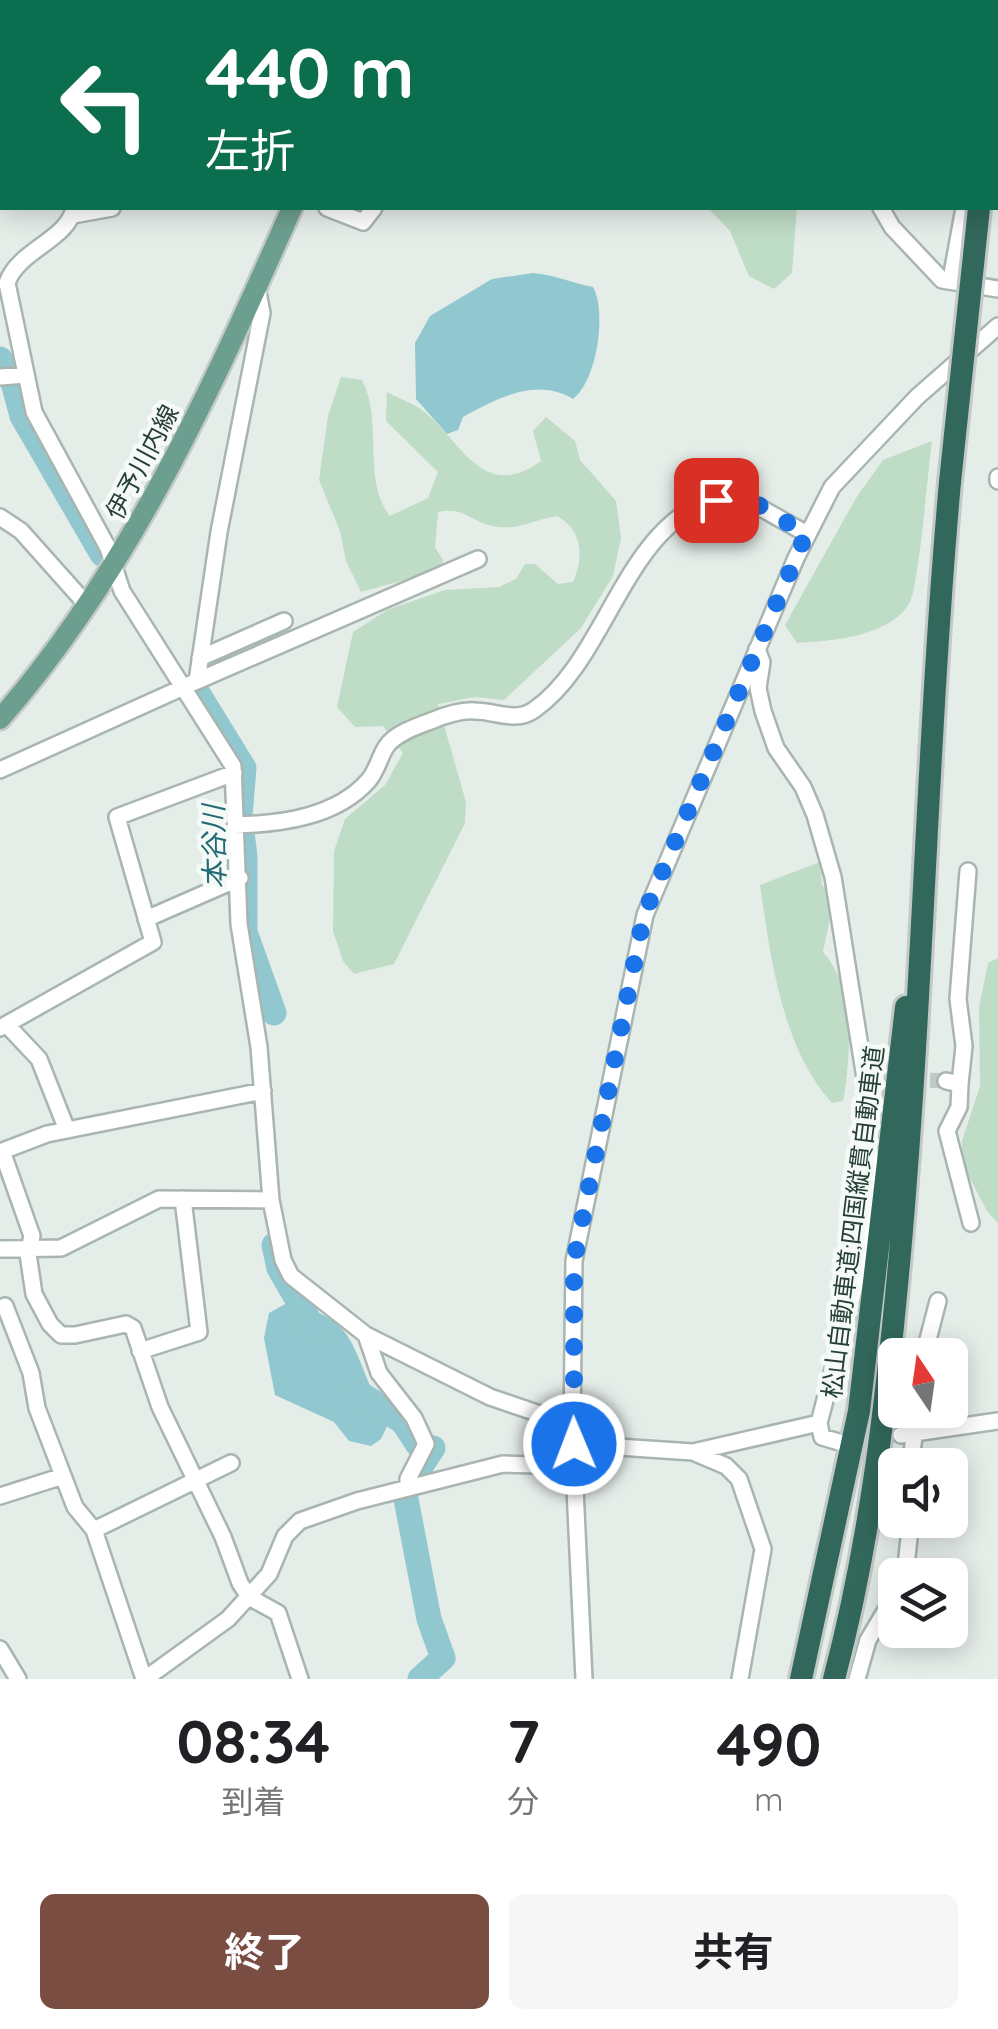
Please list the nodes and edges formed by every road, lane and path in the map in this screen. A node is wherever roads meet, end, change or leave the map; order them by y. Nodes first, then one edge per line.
1 (291, 210) edge
2 (332, 210) edge
3 (372, 210) edge
4 (882, 210) edge
5 (964, 210) edge
6 (979, 210) edge
7 (74, 211) edge
8 (6, 265) edge
9 (951, 279) junction
10 (256, 288) junction
11 (998, 288) edge
12 (998, 326) edge
13 (26, 375) junction
14 (0, 378) edge
15 (0, 517) edge
16 (806, 534) junction
17 (478, 559) dead end
18 (113, 566) junction
19 (87, 605) junction
20 (284, 621) dead end
21 (756, 650) junction
22 (200, 658) junction
23 (191, 684) junction
24 (0, 718) edge
25 (928, 766) junction
26 (0, 770) edge
27 (234, 773) junction
28 (235, 825) junction
29 (968, 871) dead end
30 (240, 878) junction
31 (146, 920) junction
32 (3, 1027) edge
33 (864, 1078) junction
34 (884, 1078) tunnel mouth
35 (263, 1091) junction
36 (67, 1130) junction
37 (1, 1152) edge
38 (183, 1199) junction
39 (271, 1200) junction
40 (971, 1223) dead end
41 (30, 1246) junction
42 (0, 1249) edge
43 (34, 1294) junction
44 (938, 1301) dead end
45 (3, 1307) edge
46 (366, 1335) junction
47 (928, 1338) edge
48 (140, 1350) junction
49 (998, 1421) edge
50 (820, 1423) junction
51 (572, 1424) junction
52 (910, 1428) edge
53 (908, 1434) junction
54 (838, 1442) dead end
55 (574, 1444) junction
56 (909, 1448) edge
57 (693, 1452) junction
58 (232, 1463) dead end
59 (574, 1466) junction
60 (63, 1476) junction
61 (195, 1484) junction
62 (408, 1488) junction
63 (0, 1496) edge
64 (94, 1530) junction
65 (249, 1598) junction
66 (878, 1623) edge
67 (0, 1649) edge
68 (18, 1679) edge
69 (144, 1679) edge
70 (300, 1679) edge
71 (584, 1679) edge
72 (740, 1679) edge
73 (800, 1679) edge
74 (834, 1679) edge
75 (857, 1679) edge

1 - 10 main road, 伊予川内線
2 - 3 street
4 - 9 street
5 - 9 street
6 - 25 highway, 松山自動車道;四国縦貫自動車道, bridge
7 - 8 street
8 - 13 street
9 - 11 street
10 - 18 main road, 伊予川内線
10 - 22 street
12 - 16 street
13 - 14 street
13 - 18 street
15 - 19 street
16 - 21 street
16 - 28 street
17 - 23 street
18 - 19 main road, 伊予川内線
18 - 23 street
19 - 24 main road, 伊予川内線
20 - 22 street
21 - 33 street
21 - 51 street
22 - 23 street
23 - 26 street
23 - 27 street
25 - 73 highway, 松山自動車道;四国縦貫自動車道
25 - 74 highway, 松山自動車道;四国縦貫自動車道
27 - 28 street
27 - 31 street
28 - 30 street
29 - 40 street
30 - 31 street
30 - 35 street
31 - 32 street
32 - 36 street
33 - 34 street
33 - 50 street
35 - 36 street
35 - 39 street
36 - 37 street
37 - 41 street
38 - 39 street
38 - 41 street
38 - 48 street
39 - 46 street
41 - 42 street
41 - 43 street
43 - 45 street
43 - 48 street
44 - 47 street
45 - 60 street
46 - 51 street
46 - 62 street
48 - 61 street
49 - 53 street
50 - 54 street
50 - 57 street
51 - 55 street
52 - 53 street
53 - 56 street
55 - 57 street
55 - 59 street
57 - 72 street
58 - 61 street
59 - 62 street
59 - 71 street
60 - 63 street
60 - 64 street
61 - 64 street
61 - 65 street
62 - 65 street
64 - 69 street
65 - 69 street
65 - 70 street
66 - 75 street
67 - 68 street

